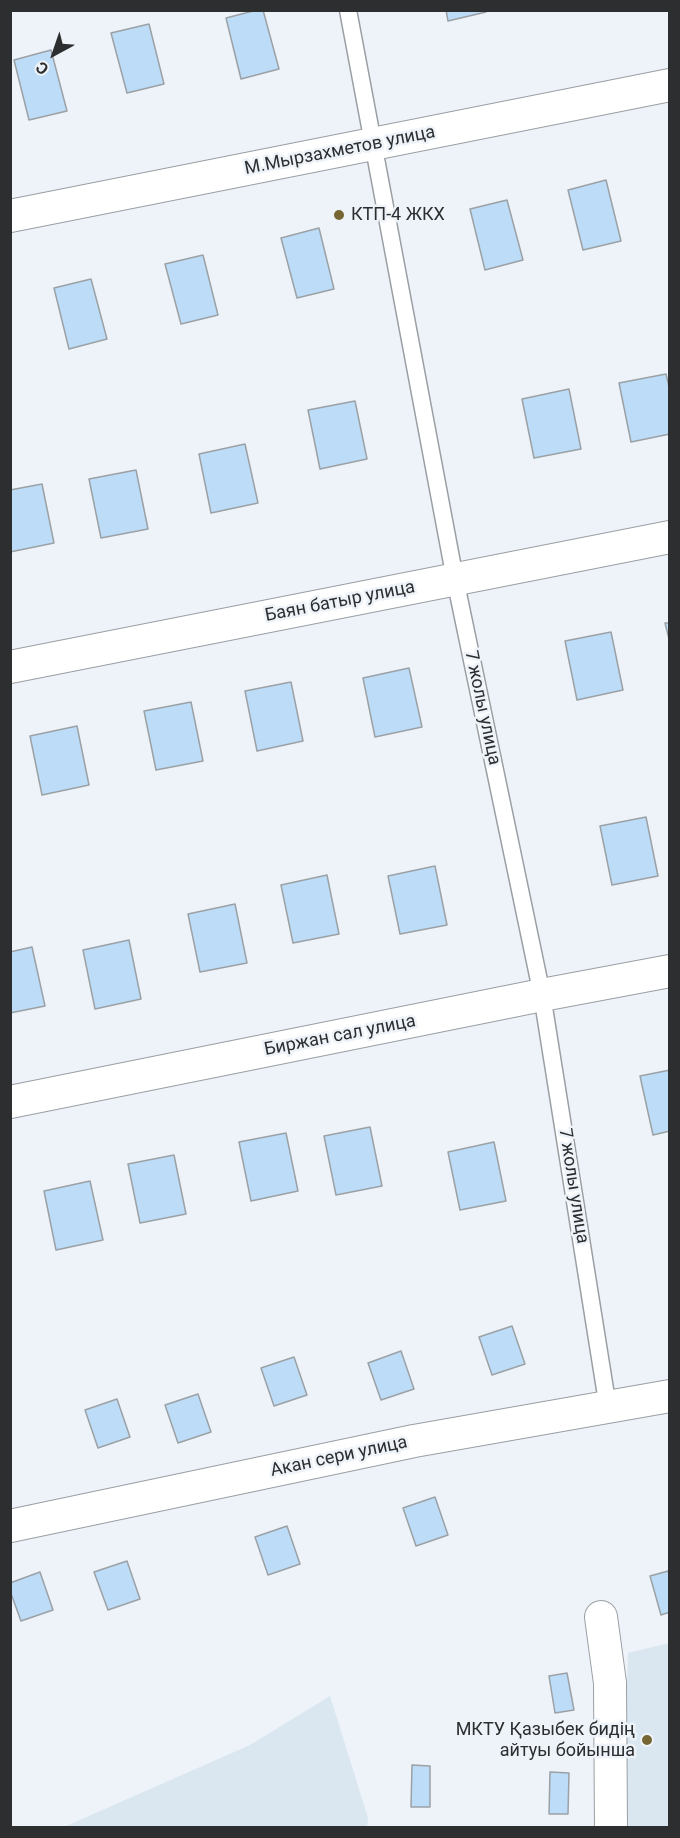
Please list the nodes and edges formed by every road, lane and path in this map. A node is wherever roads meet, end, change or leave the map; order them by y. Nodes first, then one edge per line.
1 (348, 10) edge
2 (669, 85) edge
3 (372, 145) junction
4 (10, 216) edge
5 (669, 537) edge
6 (455, 579) junction
7 (10, 667) edge
8 (669, 971) edge
9 (542, 995) junction
10 (10, 1102) edge
11 (669, 1396) edge
12 (608, 1407) junction
13 (10, 1526) edge
14 (601, 1617) dead end
15 (611, 1827) edge

1 - 3 lane, 7 жолы улица
2 - 3 street, М.Мырзахметов улица
3 - 4 street, М.Мырзахметов улица
3 - 6 lane, 7 жолы улица
5 - 6 street, Баян батыр улица
6 - 7 street, Баян батыр улица
6 - 9 lane, 7 жолы улица
8 - 9 street, Биржан сал улица
9 - 10 street, Биржан сал улица
9 - 12 lane, 7 жолы улица
11 - 12 street, Акан сери улица
12 - 13 street, Акан сери улица
14 - 15 street

